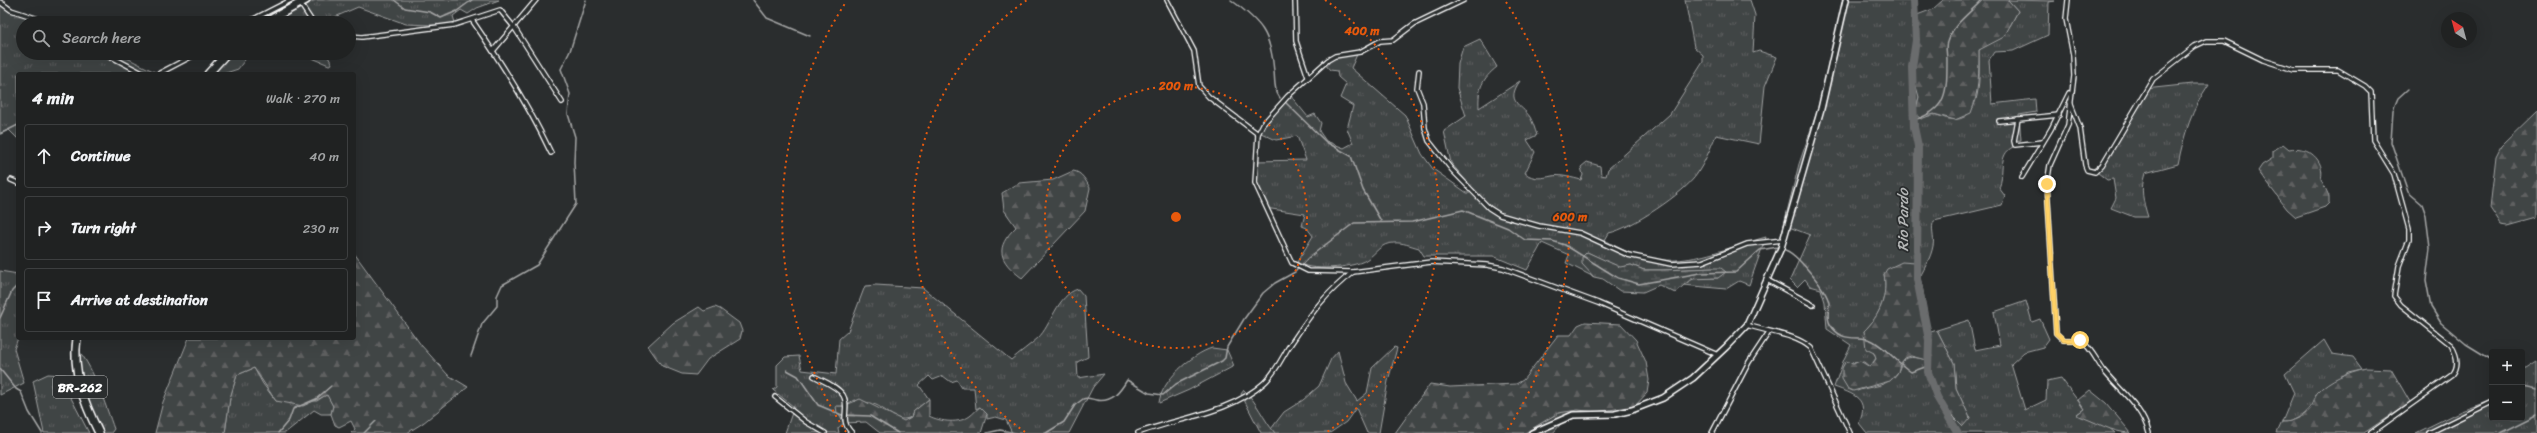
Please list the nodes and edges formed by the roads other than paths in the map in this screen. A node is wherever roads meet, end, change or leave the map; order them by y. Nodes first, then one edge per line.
1 (291, 0) edge
2 (536, 0) edge
3 (1166, 0) edge
4 (1295, 0) edge
5 (1464, 0) edge
6 (1846, 0) edge
7 (2068, 0) edge
8 (304, 1) edge
9 (0, 2) edge
10 (29, 16) edge
11 (260, 16) edge
12 (277, 16) edge
13 (311, 16) edge
14 (472, 20) junction
15 (514, 27) junction
16 (356, 37) edge
17 (494, 51) junction
18 (117, 60) edge
19 (185, 60) edge
20 (221, 60) edge
21 (1419, 71) dead end
22 (140, 72) edge
23 (162, 72) edge
24 (210, 72) edge
25 (1308, 77) junction
26 (2070, 90) junction
27 (562, 102) dead end
28 (2070, 102) junction
29 (2059, 115) junction
30 (2018, 119) junction
31 (1999, 121) dead end
32 (1258, 134) junction
33 (2042, 142) junction
34 (551, 153) dead end
35 (2022, 176) dead end
36 (11, 180) dead end
37 (16, 182) edge
38 (1783, 240) junction
39 (1352, 272) junction
40 (1767, 280) junction
41 (1813, 305) dead end
42 (1747, 324) junction
43 (1769, 332) junction
44 (77, 340) edge
45 (1718, 355) junction
46 (814, 376) dead end
47 (775, 396) dead end
48 (2489, 403) edge
49 (99, 433) edge
50 (825, 433) edge
51 (852, 433) edge
52 (1138, 433) edge
53 (1532, 433) edge
54 (1712, 433) edge
55 (1850, 433) edge
56 (2149, 433) edge
57 (2371, 433) edge
58 (2429, 433) edge

1 - 11 street
2 - 15 street
3 - 32 street
4 - 25 street
5 - 25 street
6 - 38 street
7 - 26 street
8 - 12 highway
8 - 13 street
9 - 10 street
14 - 15 street
14 - 16 street
14 - 17 street
15 - 17 street
15 - 27 street
17 - 34 street
18 - 22 street
19 - 23 street
20 - 24 highway
21 - 38 street
25 - 32 street
26 - 28 street
26 - 29 street
28 - 56 street
28 - 57 street
29 - 30 street
29 - 33 street
30 - 31 street
30 - 33 street
32 - 39 street
33 - 35 street
36 - 37 street
38 - 40 street
39 - 45 street
39 - 52 street
40 - 41 street
40 - 42 street
42 - 43 street
42 - 45 street
43 - 54 street
43 - 55 street
44 - 49 highway, BR-262
45 - 53 street
46 - 51 street
47 - 50 street
48 - 58 street

